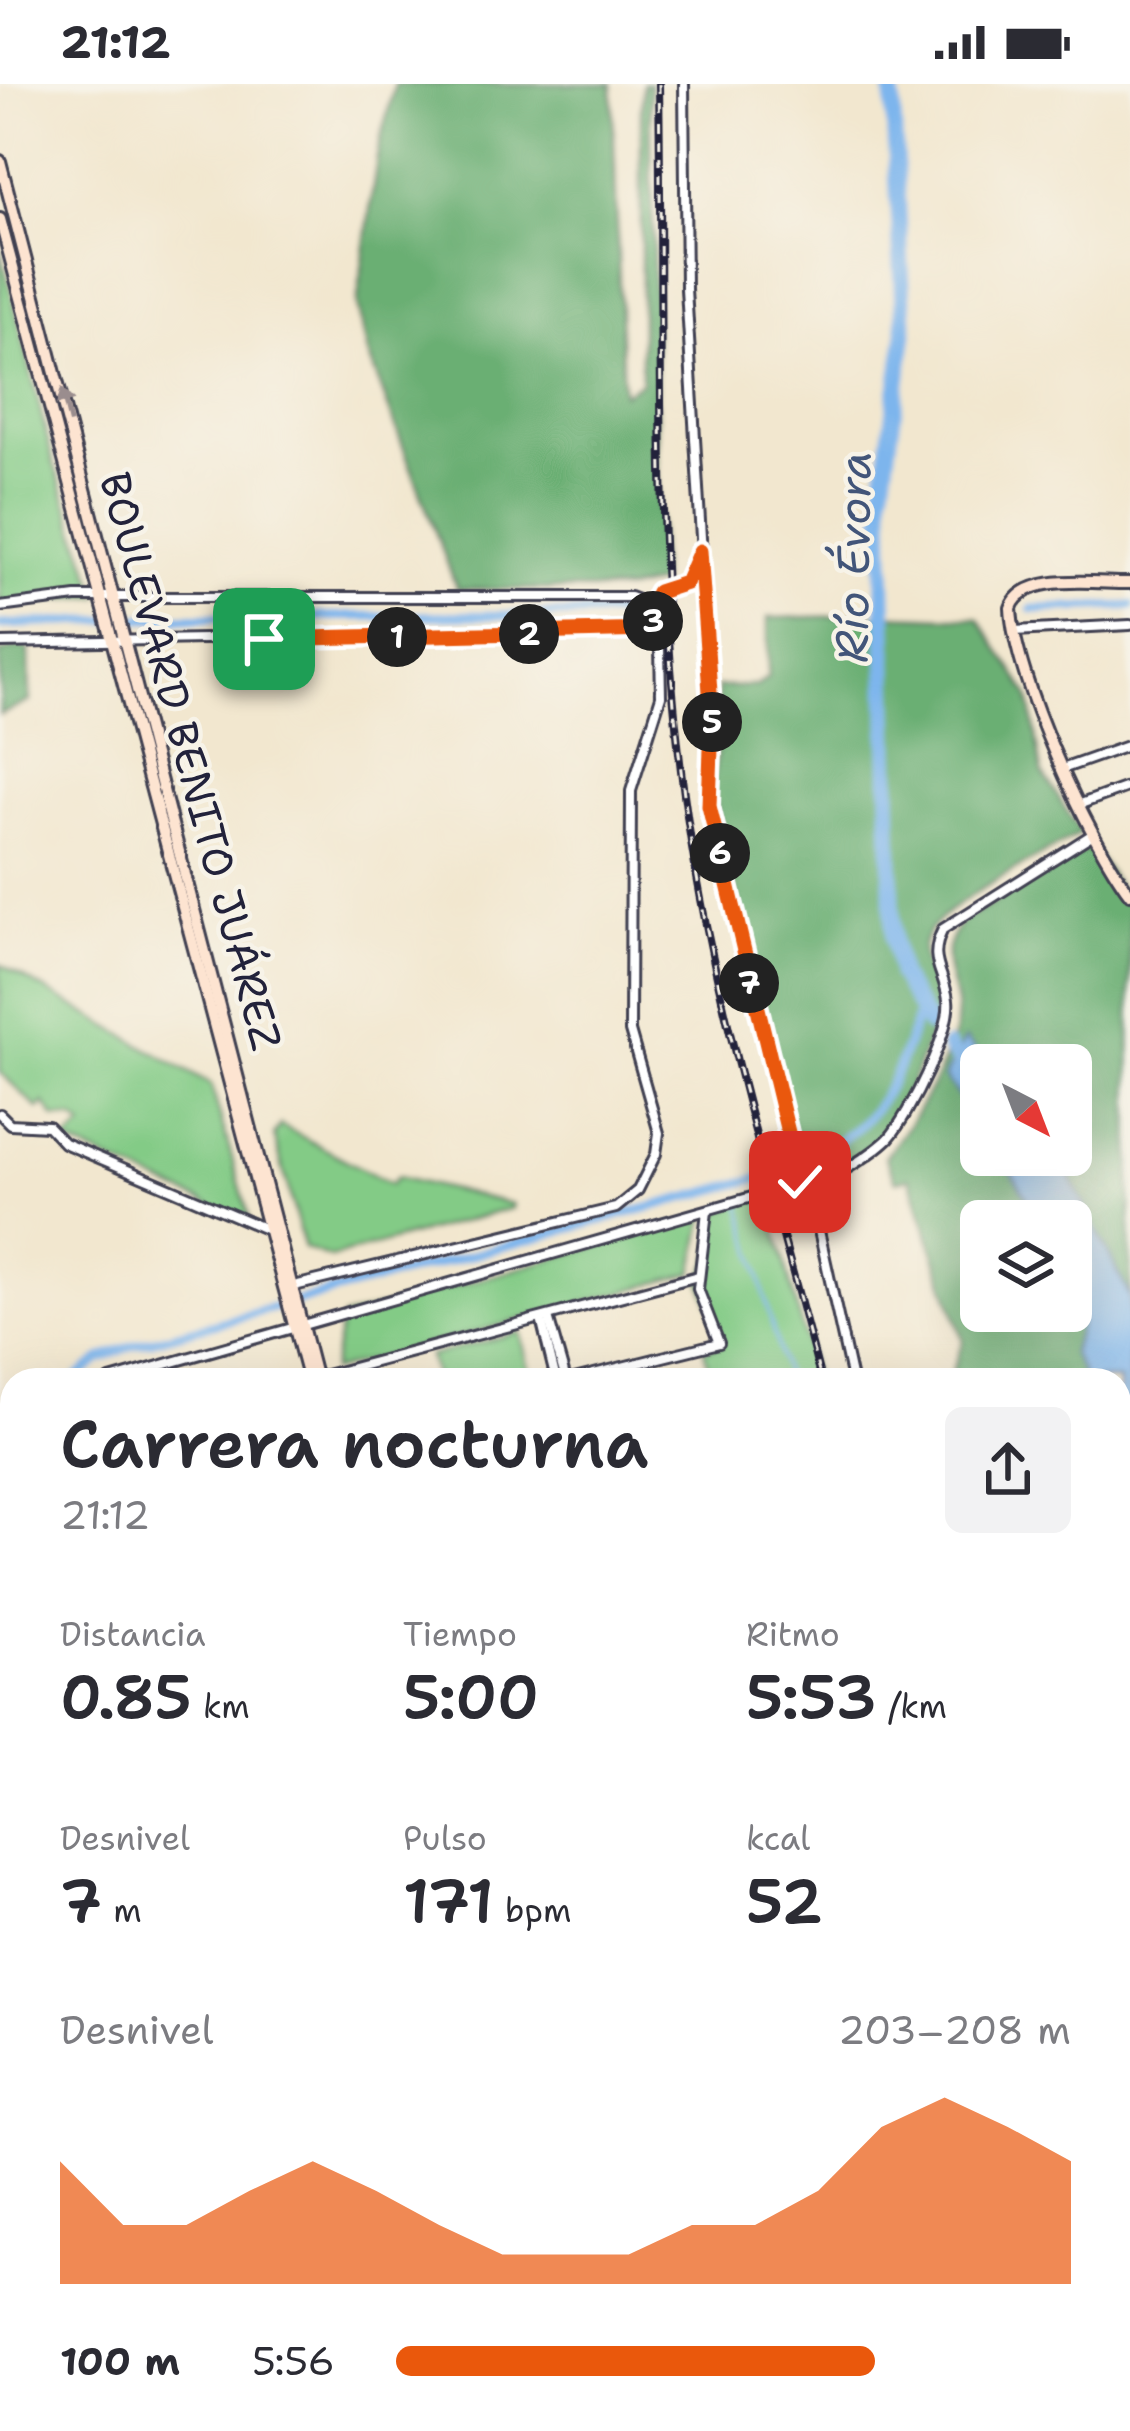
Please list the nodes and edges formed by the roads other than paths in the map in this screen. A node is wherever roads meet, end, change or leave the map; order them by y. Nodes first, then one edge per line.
1 (684, 84) edge
2 (0, 161) edge
3 (0, 220) edge
4 (700, 551) junction
5 (1130, 583) edge
6 (658, 592) junction
7 (630, 597) junction
8 (106, 600) junction
9 (652, 605) junction
10 (0, 607) edge
11 (1130, 625) edge
12 (653, 630) junction
13 (1014, 631) junction
14 (118, 637) junction
15 (0, 643) edge
16 (1130, 745) edge
17 (1062, 770) junction
18 (1130, 786) edge
19 (1078, 805) junction
20 (1093, 834) junction
21 (1130, 894) edge
22 (0, 1114) edge
23 (804, 1182) junction
24 (707, 1210) junction
25 (268, 1230) junction
26 (698, 1276) junction
27 (288, 1291) junction
28 (544, 1318) junction
29 (295, 1320) junction
30 (147, 1368) edge
31 (308, 1368) edge
32 (353, 1368) edge
33 (554, 1368) edge
34 (563, 1368) edge
35 (617, 1368) edge
36 (848, 1368) edge

1 - 4 street
8 -> 2 street, BOULEVARD BENITO JUÁREZ
3 - 8 street, BOULEVARD BENITO JUÁREZ
4 - 6 street
4 - 23 street
5 - 13 street
6 - 7 street
6 - 9 street
7 - 8 street
7 - 9 street
8 - 10 street
8 - 14 street, BOULEVARD BENITO JUÁREZ
9 - 12 street
11 - 13 street
12 - 14 street
12 - 27 street
13 - 17 street
14 - 15 street
14 - 25 street, BOULEVARD BENITO JUÁREZ
14 - 27 street, BOULEVARD BENITO JUÁREZ
16 - 17 street
17 - 19 street
18 - 19 street
19 - 20 street
20 - 21 street
20 - 23 street
22 - 25 street
23 - 24 street
23 - 36 street
24 - 26 street
24 - 29 street
25 - 27 street, BOULEVARD BENITO JUÁREZ
26 - 28 street
26 - 35 street
27 - 29 street, BOULEVARD BENITO JUÁREZ
28 - 32 street
28 - 33 street
28 - 34 street
29 - 30 street
29 - 31 street, BOULEVARD BENITO JUÁREZ

